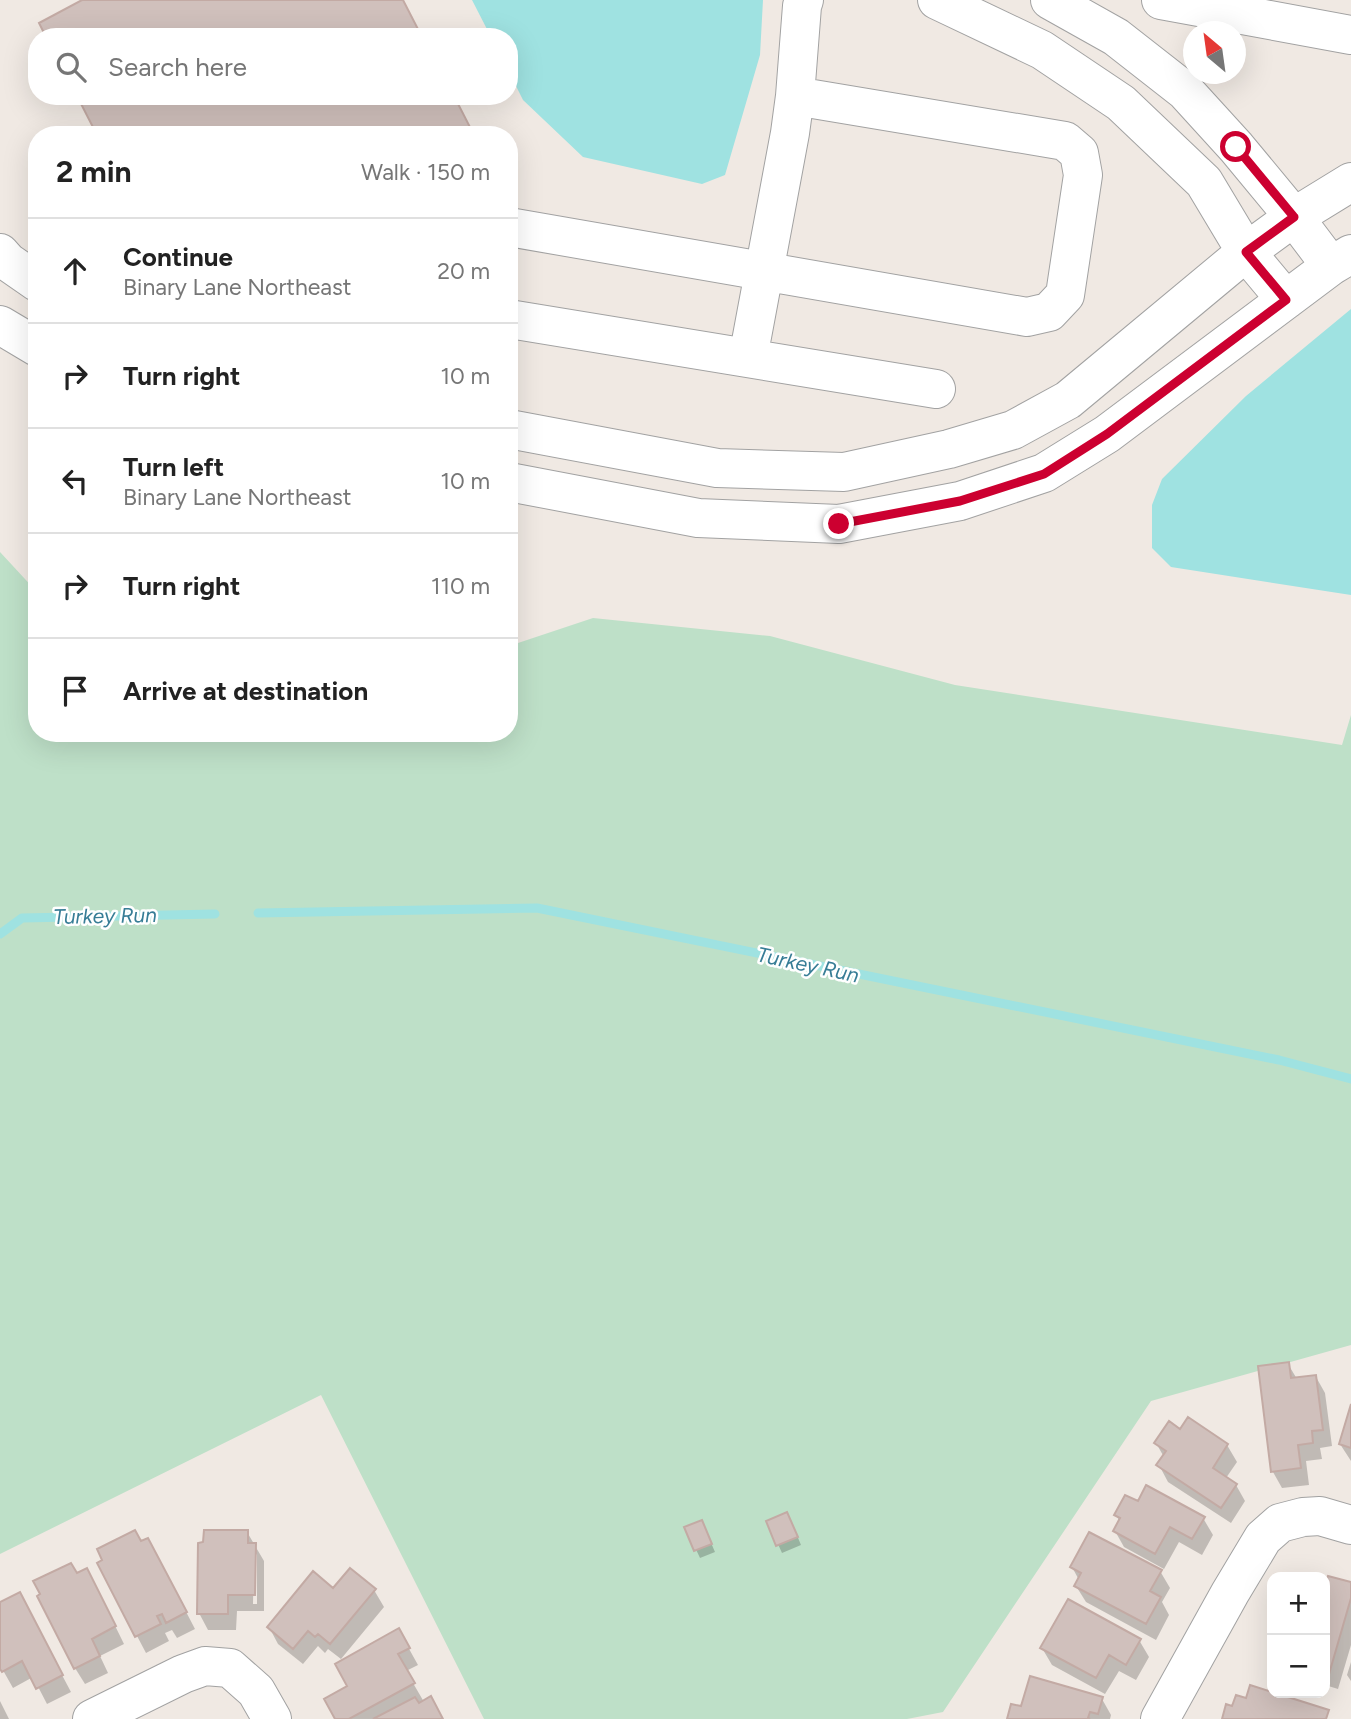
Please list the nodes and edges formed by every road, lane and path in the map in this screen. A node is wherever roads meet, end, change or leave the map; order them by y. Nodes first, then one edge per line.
1 (804, 0) edge
2 (937, 0) edge
3 (1050, 0) edge
4 (1161, 0) edge
5 (1351, 35) edge
6 (795, 96) junction
7 (1351, 182) edge
8 (1294, 217) junction
9 (518, 229) edge
10 (1246, 252) junction
11 (0, 253) edge
12 (1341, 260) edge
13 (764, 272) junction
14 (28, 276) edge
15 (1286, 300) junction
16 (518, 321) edge
17 (0, 325) edge
18 (28, 342) edge
19 (748, 359) junction
20 (936, 389) dead end
21 (518, 431) edge
22 (518, 484) edge
23 (1351, 1525) edge
24 (92, 1719) edge
25 (272, 1719) edge
26 (1160, 1719) edge

1 - 6 street
2 - 10 street
3 - 8 street
4 - 5 street
6 - 13 street
6 - 13 street
7 - 8 street
8 - 10 street
8 - 12 street
9 - 13 street
10 - 15 street
10 - 21 street
11 - 14 street
12 - 15 street
13 - 19 street
15 - 22 street
16 - 19 street
17 - 18 street
19 - 20 street
23 - 26 street
24 - 25 street

